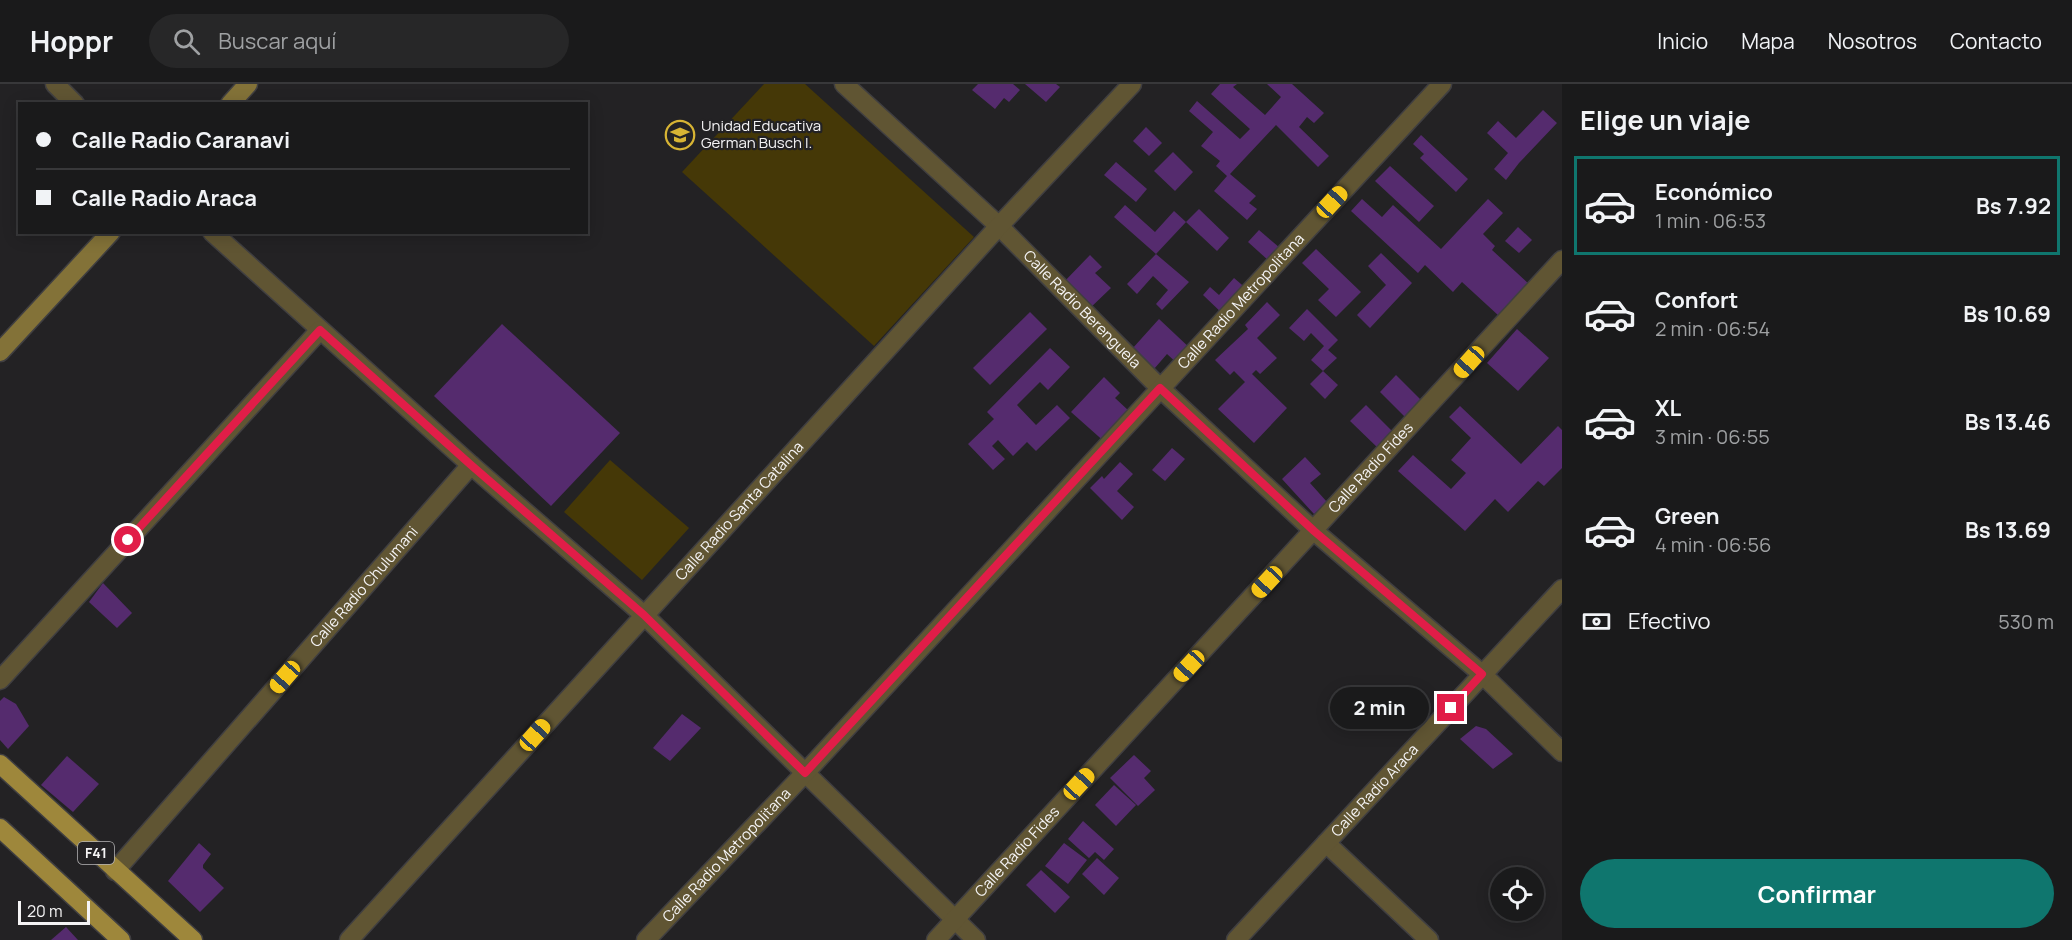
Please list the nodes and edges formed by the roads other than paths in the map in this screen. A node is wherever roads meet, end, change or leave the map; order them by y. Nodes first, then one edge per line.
1 (55, 84) edge
2 (248, 84) edge
3 (844, 84) edge
4 (1132, 84) edge
5 (1442, 84) edge
6 (73, 102) edge
7 (232, 102) edge
8 (999, 226) junction
9 (109, 234) edge
10 (214, 234) edge
11 (1562, 260) edge
12 (320, 330) junction
13 (0, 352) edge
14 (1160, 388) junction
15 (471, 465) junction
16 (1314, 531) junction
17 (1562, 589) edge
18 (644, 615) junction
19 (1482, 674) junction
20 (0, 680) edge
21 (1562, 752) edge
22 (0, 764) edge
23 (805, 773) junction
24 (0, 828) edge
25 (1326, 843) junction
26 (115, 871) junction
27 (954, 920) junction
28 (121, 940) edge
29 (193, 940) edge
30 (349, 940) edge
31 (646, 940) edge
32 (936, 940) edge
33 (976, 940) edge
34 (1236, 940) edge
35 (1429, 940) edge

1 - 6 street
2 - 7 street
3 - 8 street, Calle Radio Berenguela
4 - 8 street, Calle Radio Santa Catalina
5 - 14 street, Calle Radio Metropolitana
8 - 14 street, Calle Radio Berenguela
8 - 18 street, Calle Radio Santa Catalina
9 - 13 street
10 - 12 street
11 - 16 street, Calle Radio Fides
12 - 15 street
12 - 20 street
14 - 16 street, Calle Radio Berenguela
14 - 23 street, Calle Radio Metropolitana
15 - 18 street
15 - 26 street, Calle Radio Chulumani
16 - 19 street, Calle Radio Berenguela
16 - 27 street, Calle Radio Fides
17 - 19 street, Calle Radio Araca
18 - 23 street
18 - 30 street, Calle Radio Santa Catalina
19 - 21 street, Calle Radio Berenguela
19 - 25 street, Calle Radio Araca
22 - 26 main road, F41
23 - 27 street
23 - 31 street, Calle Radio Metropolitana
24 - 28 main road
25 - 34 street, Calle Radio Araca
25 - 35 street
26 - 29 main road, F41
27 - 32 street, Calle Radio Fides
27 - 33 street

